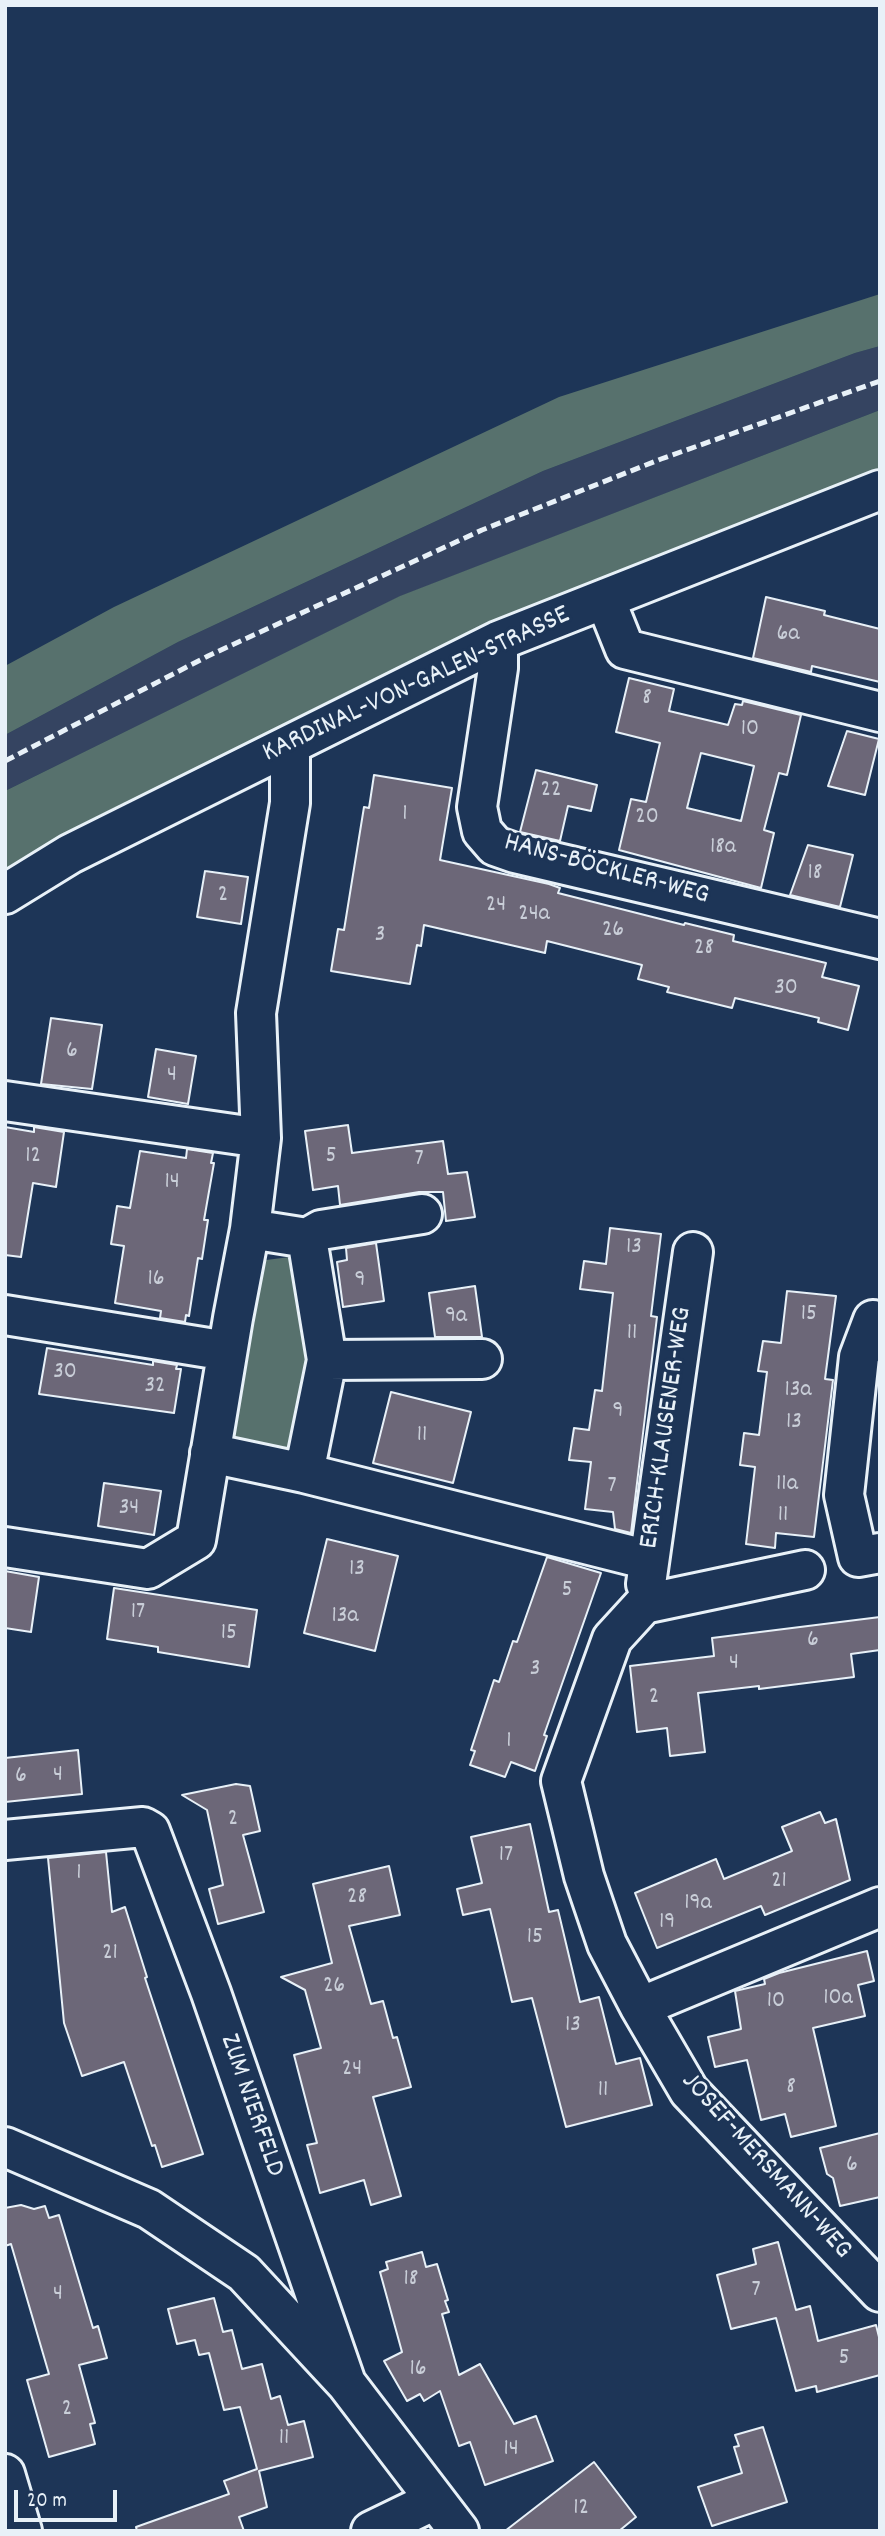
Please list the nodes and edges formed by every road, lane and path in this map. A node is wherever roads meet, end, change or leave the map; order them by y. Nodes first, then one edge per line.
1 (880, 490) edge
2 (605, 599) junction
3 (498, 641) junction
4 (880, 712) edge
5 (290, 745) junction
6 (5, 894) edge
7 (880, 939) edge
8 (5, 1101) edge
9 (261, 1138) junction
10 (422, 1214) dead end
11 (250, 1229) junction
12 (307, 1238) junction
13 (694, 1252) dead end
14 (5, 1315) edge
15 (873, 1320) dead end
16 (227, 1351) junction
17 (482, 1359) dead end
18 (327, 1360) junction
19 (211, 1453) junction
20 (304, 1473) junction
21 (5, 1547) edge
22 (869, 1555) edge
23 (649, 1560) junction
24 (805, 1570) dead end
25 (644, 1604) junction
26 (5, 1840) edge
27 (880, 1907) edge
28 (640, 2007) junction
29 (5, 2147) edge
30 (880, 2292) edge
31 (346, 2383) junction
32 (5, 2474) edge
33 (435, 2500) junction
34 (22, 2531) edge
35 (371, 2531) edge
36 (459, 2531) edge

1 - 2 street, KARDINAL-VON-GALEN-STRASSE
2 - 3 street, KARDINAL-VON-GALEN-STRASSE
2 - 4 street
3 - 5 street, KARDINAL-VON-GALEN-STRASSE
3 - 7 street, HANS-BÖCKLER-WEG
5 - 6 street, KARDINAL-VON-GALEN-STRASSE
5 - 9 street
8 - 9 street
9 - 11 street
10 - 12 street
11 - 12 street
11 - 16 street
12 - 18 street
13 - 23 street, ERICH-KLAUSENER-WEG
14 - 16 street
15 - 22 street
16 - 19 street
17 - 18 street
18 - 20 street
19 - 20 street
19 - 21 street
20 - 23 street
23 - 25 street, ERICH-KLAUSENER-WEG
24 - 25 street
25 - 28 street
26 - 31 street, ZUM NIERFELD
27 - 28 street
28 - 30 street, JOSEF-MERSMANN-WEG
29 - 31 street, ZUM NIERFELD
31 - 33 street, ZUM NIERFELD
32 - 34 street
33 - 35 street
33 - 36 street, ZUM NIERFELD

